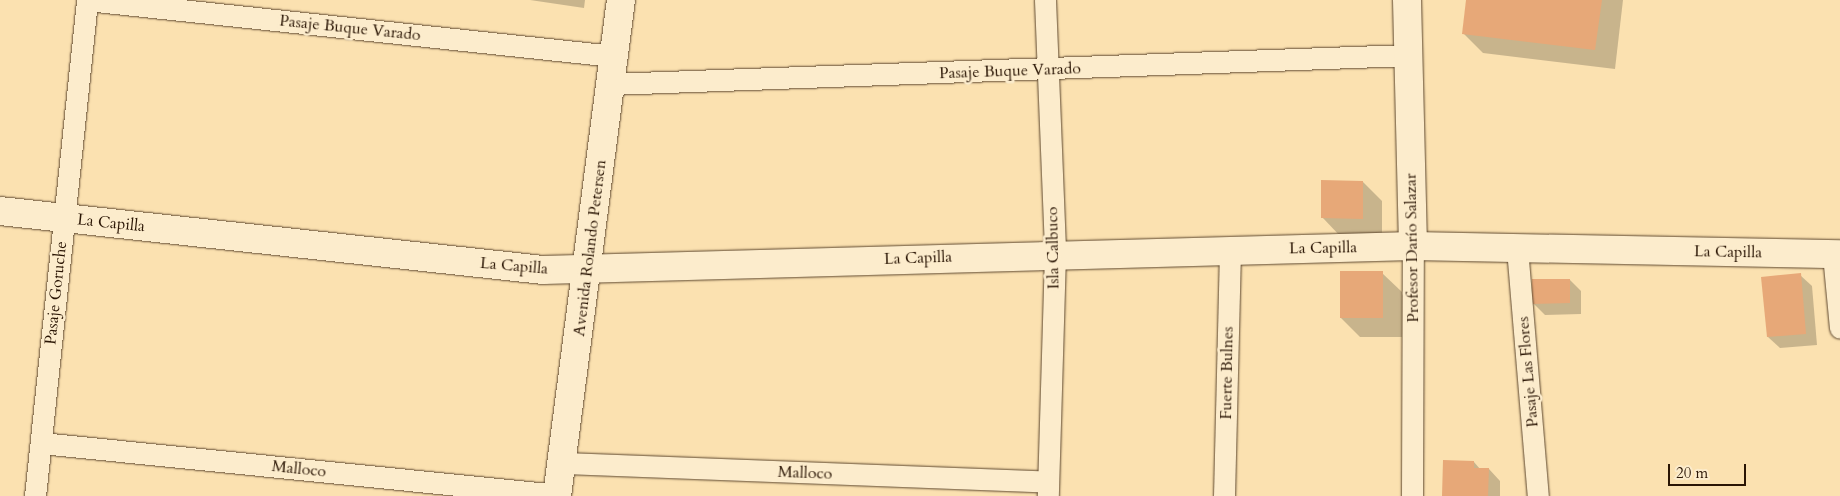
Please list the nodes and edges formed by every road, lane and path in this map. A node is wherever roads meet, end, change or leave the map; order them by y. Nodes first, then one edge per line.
1 (87, 0) edge
2 (621, 0) edge
3 (1044, 0) edge
4 (1407, 0) edge
5 (1409, 55) junction
6 (614, 56) junction
7 (1047, 70) junction
8 (610, 84) junction
9 (0, 211) edge
10 (64, 218) junction
11 (1413, 246) junction
12 (1517, 248) junction
13 (1230, 250) junction
14 (1055, 254) junction
15 (1837, 254) edge
16 (587, 269) junction
17 (1840, 328) edge
18 (41, 443) junction
19 (562, 463) junction
20 (1048, 489) edge
21 (35, 496) edge
22 (557, 496) edge
23 (1224, 496) edge
24 (1412, 496) edge
25 (1538, 496) edge

1 - 6 street, Pasaje Buque Varado
1 - 10 street, Pasaje Goruche
2 - 6 street, Avenida Rolando Petersen
3 - 7 street, Isla Calbuco
4 - 5 street, Profesor Darío Salazar
5 - 7 street, Pasaje Buque Varado
5 - 11 street, Profesor Darío Salazar
6 - 8 street, Avenida Rolando Petersen
7 - 8 street, Pasaje Buque Varado
7 - 14 street, Isla Calbuco
8 - 16 street, Avenida Rolando Petersen
9 - 10 street, La Capilla
10 - 16 street, La Capilla
10 - 18 street, Pasaje Goruche
11 - 12 street, La Capilla
11 - 13 street, La Capilla
11 - 24 street, Profesor Darío Salazar
12 - 15 street, La Capilla
12 - 25 street, Pasaje Las Flores
13 - 14 street, La Capilla
13 - 23 street, Fuerte Bulnes
14 - 16 street, La Capilla
14 - 20 street, Isla Calbuco
15 - 17 street
16 - 19 street, Avenida Rolando Petersen
18 - 21 street, Pasaje Goruche
18 - 22 street, Malloco
19 - 20 street, Malloco
19 - 22 street, Avenida Rolando Petersen

